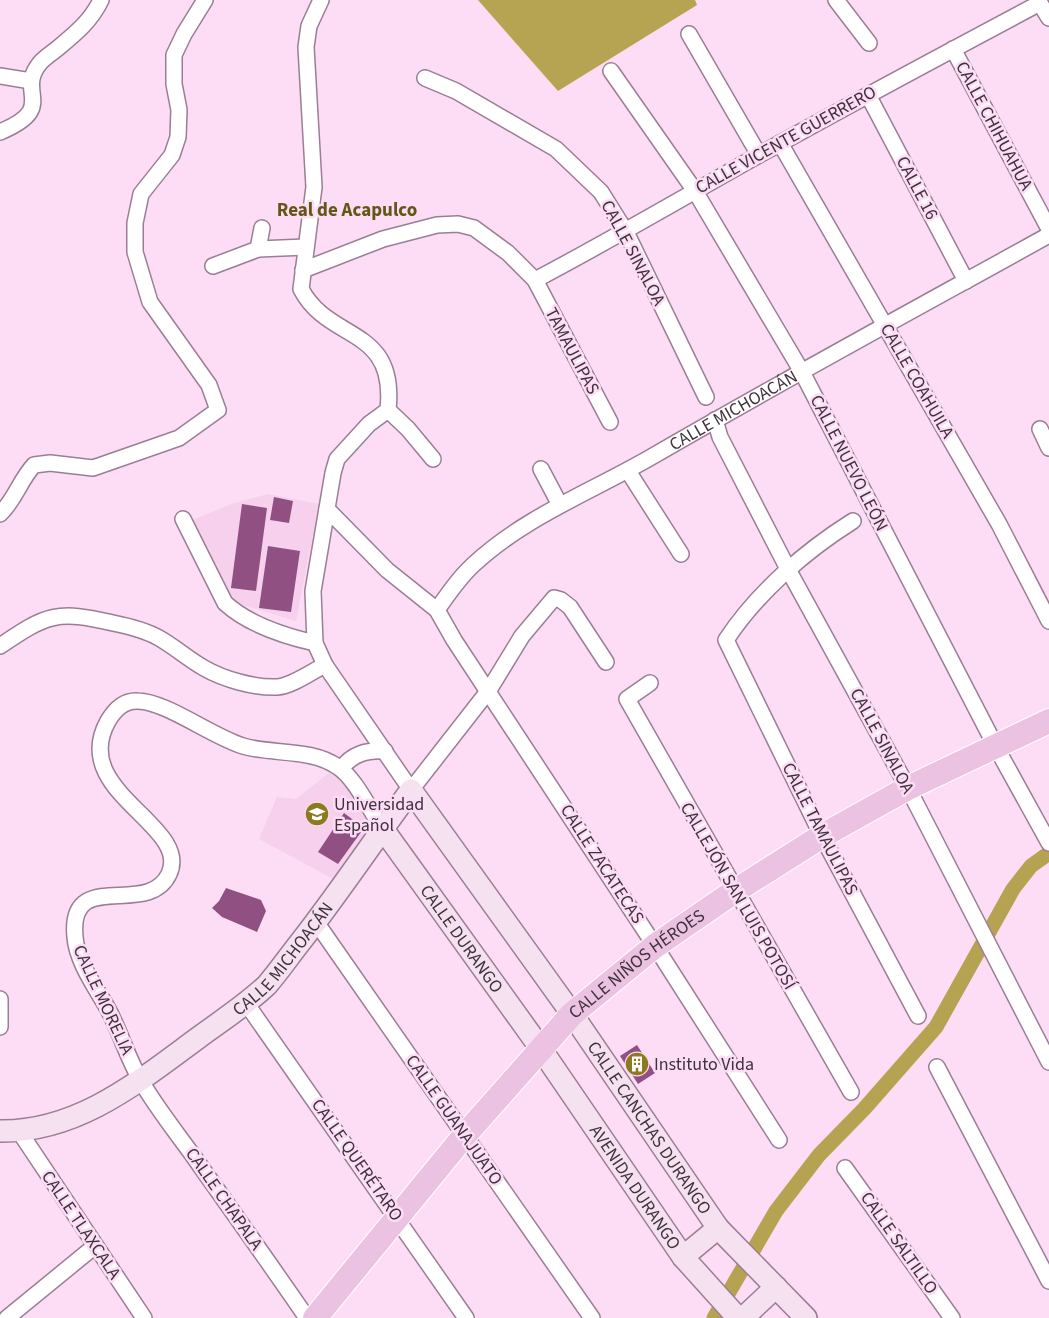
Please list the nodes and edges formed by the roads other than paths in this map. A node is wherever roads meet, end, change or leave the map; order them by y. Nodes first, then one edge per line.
1 (101, 0) edge
2 (205, 0) edge
3 (321, 0) edge
4 (836, 0) edge
5 (1039, 2) edge
6 (1049, 18) edge
7 (689, 34) dead end
8 (869, 43) dead end
9 (953, 49) junction
10 (610, 71) dead end
11 (0, 76) edge
12 (425, 78) dead end
13 (32, 82) junction
14 (868, 95) junction
15 (0, 132) edge
16 (780, 143) junction
17 (759, 155) junction
18 (695, 191) junction
19 (262, 228) dead end
20 (1049, 229) edge
21 (626, 232) junction
22 (1049, 235) edge
23 (306, 247) junction
24 (258, 249) junction
25 (213, 266) dead end
26 (303, 270) junction
27 (534, 280) junction
28 (966, 280) junction
29 (884, 325) junction
30 (802, 372) junction
31 (706, 397) dead end
32 (388, 410) junction
33 (715, 420) junction
34 (610, 422) dead end
35 (1040, 429) dead end
36 (1049, 448) edge
37 (433, 459) dead end
38 (541, 469) dead end
39 (628, 471) junction
40 (560, 505) junction
41 (327, 509) junction
42 (0, 514) edge
43 (183, 519) dead end
44 (853, 521) dead end
45 (681, 554) dead end
46 (790, 570) junction
47 (437, 610) junction
48 (1049, 622) edge
49 (315, 642) junction
50 (0, 646) edge
51 (606, 662) dead end
52 (325, 665) junction
53 (650, 683) dead end
54 (489, 690) junction
55 (1049, 721) edge
56 (996, 747) junction
57 (385, 751) junction
58 (338, 767) junction
59 (908, 788) junction
60 (411, 790) junction
61 (382, 829) junction
62 (822, 836) junction
63 (1049, 843) edge
64 (735, 891) junction
65 (316, 922) junction
66 (655, 946) junction
67 (0, 999) edge
68 (246, 1003) junction
69 (572, 1014) junction
70 (918, 1016) dead end
71 (0, 1027) edge
72 (541, 1049) junction
73 (1049, 1062) edge
74 (937, 1067) dead end
75 (140, 1081) junction
76 (851, 1092) dead end
77 (9, 1131) edge
78 (464, 1136) junction
79 (778, 1140) dead end
80 (845, 1168) dead end
81 (398, 1218) junction
82 (722, 1233) junction
83 (95, 1246) junction
84 (689, 1264) junction
85 (1049, 1281) edge
86 (776, 1288) junction
87 (732, 1311) edge
88 (7, 1318) edge
89 (144, 1318) edge
90 (307, 1318) edge
91 (315, 1318) edge
92 (466, 1318) edge
93 (592, 1318) edge
94 (743, 1318) edge
95 (806, 1318) edge
96 (952, 1318) edge

1 - 13 street
2 - 42 street
3 - 23 street
4 - 8 street
5 - 6 street
5 - 9 street, CALLE VICENTE GUERRERO
7 - 17 street
9 - 14 street, CALLE VICENTE GUERRERO
9 - 20 street, CALLE CHIHUAHUA
10 - 18 street, CALLE NUEVO LEÓN
11 - 13 street
12 - 21 street, CALLE SINALOA
13 - 15 street
14 - 16 street, CALLE VICENTE GUERRERO
14 - 28 street, CALLE 16
16 - 17 street, CALLE VICENTE GUERRERO
16 - 29 street, CALLE COAHUILA
17 - 18 street, CALLE VICENTE GUERRERO
18 - 21 street, CALLE VICENTE GUERRERO
18 - 30 street, CALLE NUEVO LEÓN
19 - 24 street
21 - 27 street, CALLE VICENTE GUERRERO
21 - 31 street, CALLE SINALOA
22 - 28 street, CALLE MICHOACÁN
23 - 24 street
23 - 26 street
24 - 25 street
26 - 27 street
26 - 32 street
27 - 34 street, TAMAULIPAS
28 - 29 street, CALLE MICHOACÁN
29 - 30 street, CALLE MICHOACÁN
29 - 48 street, CALLE COAHUILA
30 - 33 street, CALLE MICHOACÁN
30 - 56 street, CALLE NUEVO LEÓN
32 - 37 street
32 - 41 street, CALLE CANCHAS DURANGO
33 - 39 street, CALLE MICHOACÁN
33 - 46 street, CALLE SINALOA
35 - 36 street
38 - 40 street
39 - 40 street, CALLE MICHOACÁN
39 - 45 street
40 - 47 street, CALLE MICHOACÁN
41 - 47 street
41 - 49 street, CALLE CANCHAS DURANGO
43 - 49 street
44 - 46 street
46 - 59 street, CALLE SINALOA
46 - 62 street, CALLE TAMAULIPAS
47 - 54 street, CALLE ZACATECAS
49 - 52 street, CALLE CANCHAS DURANGO
50 - 52 street
51 - 54 street, CALLE MICHOACÁN
52 - 57 street, CALLE CANCHAS DURANGO
53 - 64 street, CALLEJÓN SAN LUIS POTOSÍ
54 - 60 street, CALLE MICHOACÁN
54 - 66 street, CALLE ZACATECAS
55 - 56 main road, CALLE NIÑOS HÉROES
56 - 59 main road, CALLE NIÑOS HÉROES
56 - 63 street, CALLE NUEVO LEÓN
57 - 58 street
57 - 60 street, CALLE CANCHAS DURANGO
58 - 61 street
58 - 75 street, CALLE MORELIA
59 - 62 main road, CALLE NIÑOS HÉROES
59 - 73 street, CALLE SINALOA
60 - 61 street, CALLE MICHOACÁN
60 - 69 street, CALLE CANCHAS DURANGO
61 - 65 street, CALLE MICHOACÁN
61 - 72 street, CALLE DURANGO
62 - 64 main road, CALLE NIÑOS HÉROES
62 - 70 street, CALLE TAMAULIPAS
64 - 66 main road, CALLE NIÑOS HÉROES
64 - 76 street, CALLEJÓN SAN LUIS POTOSÍ
65 - 68 street, CALLE MICHOACÁN
65 - 78 street, CALLE GUANAJUATO
66 - 69 main road, CALLE NIÑOS HÉROES
66 - 79 street, CALLE ZACATECAS
67 - 71 street
68 - 75 street, CALLE MICHOACÁN
68 - 81 street, CALLE QUERÉTARO
69 - 72 main road, CALLE NIÑOS HÉROES
69 - 82 street, CALLE CANCHAS DURANGO
72 - 78 main road, CALLE NIÑOS HÉROES
72 - 84 street, AVENIDA DURANGO
74 - 85 street
75 - 77 street, CALLE MICHOACÁN
75 - 90 street, CALLE CHAPALA
77 - 83 street, CALLE TLAXCALA
78 - 81 main road, CALLE NIÑOS HÉROES
78 - 93 street, CALLE GUANAJUATO
80 - 96 street, CALLE SALTILLO
81 - 91 main road, CALLE NIÑOS HÉROES
81 - 92 street, CALLE QUERÉTARO
82 - 84 street
82 - 86 street, CALLE CANCHAS DURANGO
83 - 88 street
83 - 89 street, CALLE TLAXCALA
84 - 87 street, AVENIDA DURANGO
86 - 94 street
86 - 95 street, CALLE CANCHAS DURANGO

